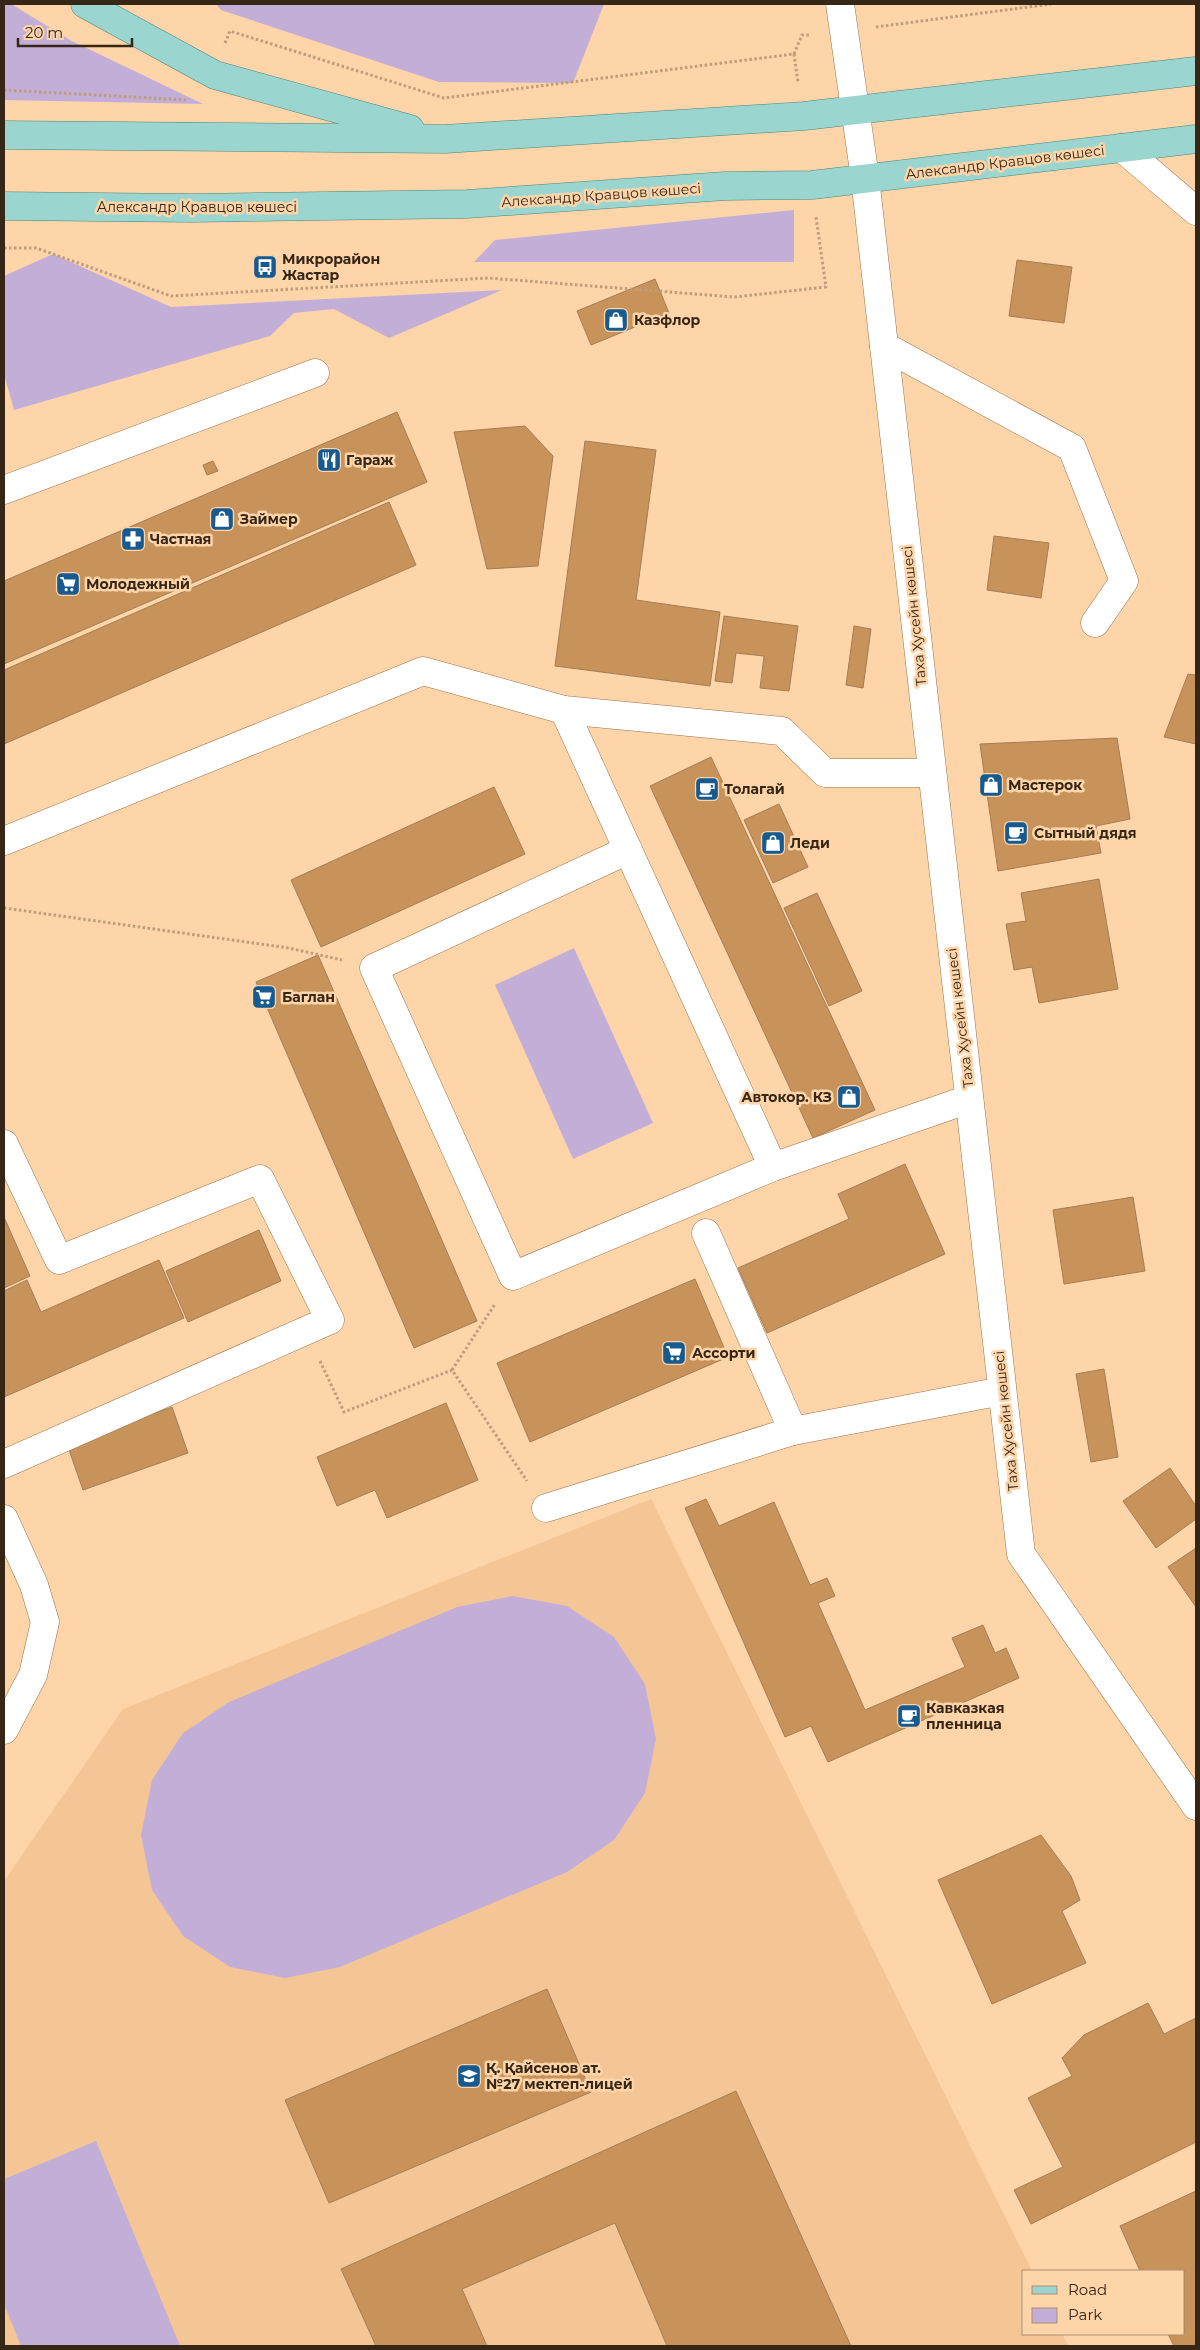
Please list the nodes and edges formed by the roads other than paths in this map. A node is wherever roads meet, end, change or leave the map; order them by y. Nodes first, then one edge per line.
1 (85, 4) edge
2 (840, 4) edge
3 (1196, 71) edge
4 (856, 111) junction
5 (4, 136) edge
6 (445, 139) junction
7 (1196, 139) edge
8 (1122, 148) junction
9 (865, 178) junction
10 (4, 206) edge
11 (1196, 211) edge
12 (884, 346) junction
13 (315, 373) dead end
14 (4, 490) edge
15 (1095, 623) dead end
16 (564, 710) junction
17 (932, 773) junction
18 (4, 841) edge
19 (628, 850) junction
20 (969, 1099) junction
21 (4, 1144) edge
22 (773, 1167) junction
23 (706, 1233) dead end
24 (1002, 1391) junction
25 (793, 1431) junction
26 (4, 1464) edge
27 (546, 1508) road end
28 (4, 1519) edge
29 (4, 1730) edge
30 (1196, 1806) edge

1 - 6 main road
2 - 4 street, Таха Хусейн көшесі
3 - 4 main road
4 - 6 main road
4 - 9 street, Таха Хусейн көшесі
5 - 6 main road
7 - 8 main road, Александр Кравцов көшесі
8 - 9 main road, Александр Кравцов көшесі
8 - 11 street
9 - 10 main road, Александр Кравцов көшесі
9 - 12 street, Таха Хусейн көшесі
12 - 15 street
12 - 17 street, Таха Хусейн көшесі
13 - 14 street
16 - 17 street
16 - 18 street
16 - 19 street
17 - 20 street, Таха Хусейн көшесі
19 - 22 street
19 - 22 street
20 - 22 street
20 - 24 street, Таха Хусейн көшесі
21 - 26 street
23 - 25 street
24 - 25 street
24 - 30 street, Таха Хусейн көшесі
25 - 27 street
28 - 29 street

